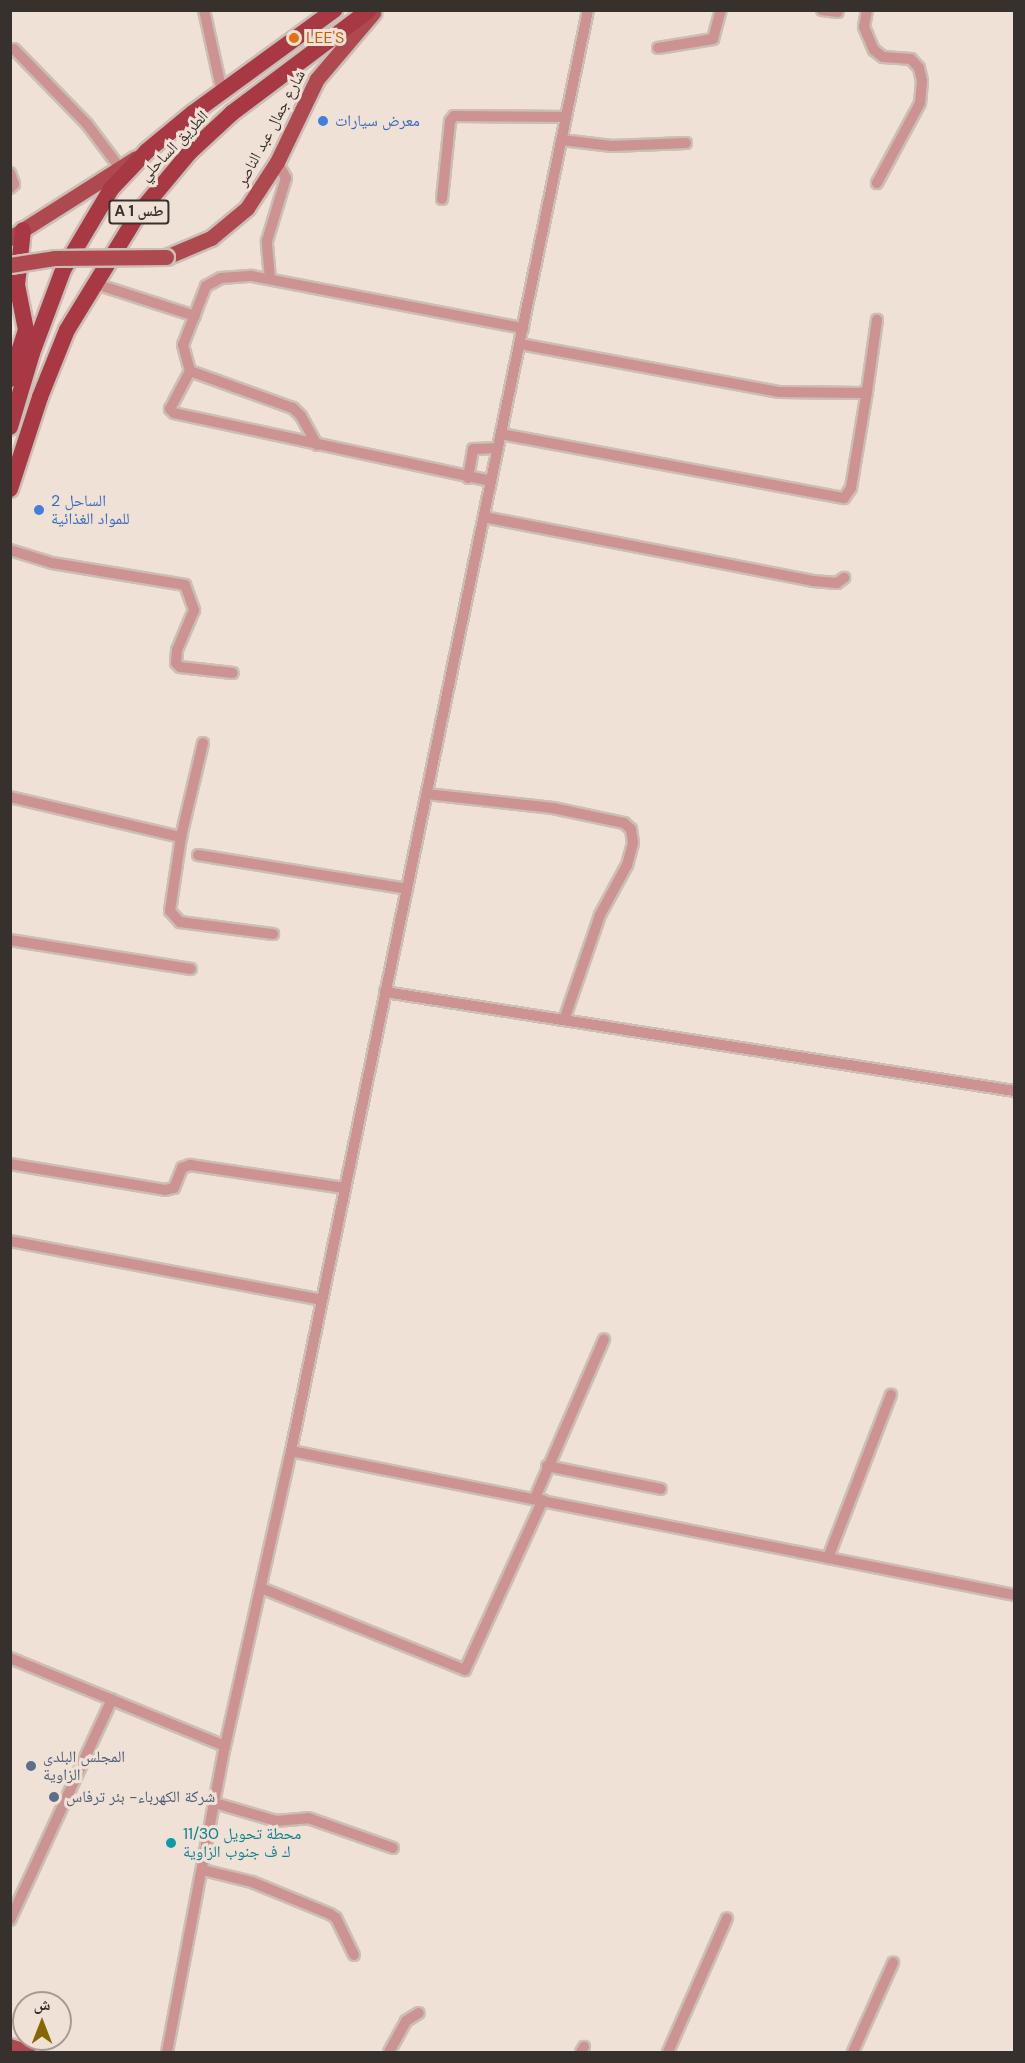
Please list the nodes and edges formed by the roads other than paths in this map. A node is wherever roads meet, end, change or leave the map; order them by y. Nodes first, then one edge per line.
1 (204, 10) edge
2 (334, 10) edge
3 (369, 10) edge
4 (375, 10) edge
5 (588, 10) edge
6 (721, 10) edge
7 (822, 10) edge
8 (867, 10) edge
9 (838, 12) edge
10 (658, 48) dead end
11 (14, 49) dead end
12 (222, 92) junction
13 (566, 117) junction
14 (562, 140) junction
15 (686, 143) dead end
16 (147, 151) junction
17 (277, 162) junction
18 (120, 168) junction
19 (10, 173) edge
20 (876, 183) dead end
21 (10, 188) edge
22 (442, 199) dead end
23 (17, 234) edge
24 (10, 265) edge
25 (270, 279) junction
26 (93, 283) junction
27 (52, 294) junction
28 (195, 316) junction
29 (877, 320) dead end
30 (523, 328) junction
31 (26, 330) junction
32 (520, 344) junction
33 (190, 371) junction
34 (10, 379) edge
35 (867, 391) junction
36 (11, 424) edge
37 (501, 434) junction
38 (317, 445) junction
39 (498, 447) junction
40 (468, 478) junction
41 (491, 481) junction
42 (10, 489) edge
43 (484, 517) junction
44 (10, 550) edge
45 (844, 578) dead end
46 (232, 673) dead end
47 (203, 743) dead end
48 (427, 794) junction
49 (10, 797) edge
50 (181, 837) junction
51 (198, 855) dead end
52 (407, 889) junction
53 (273, 934) dead end
54 (10, 940) edge
55 (190, 969) dead end
56 (385, 992) junction
57 (564, 1020) junction
58 (1014, 1091) edge
59 (10, 1164) edge
60 (344, 1188) junction
61 (10, 1241) edge
62 (321, 1300) junction
63 (604, 1339) dead end
64 (891, 1395) dead end
65 (291, 1451) junction
66 (547, 1466) junction
67 (661, 1489) dead end
68 (539, 1499) junction
69 (828, 1558) junction
70 (261, 1588) junction
71 (1014, 1595) edge
72 (10, 1658) edge
73 (112, 1699) junction
74 (225, 1746) junction
75 (215, 1803) junction
76 (393, 1848) dead end
77 (203, 1870) junction
78 (727, 1918) dead end
79 (10, 1920) edge
80 (354, 1956) dead end
81 (893, 1963) dead end
82 (419, 2013) dead end
83 (10, 2046) edge
84 (27, 2052) edge
85 (168, 2052) edge
86 (389, 2052) edge
87 (668, 2052) edge
88 (853, 2052) edge

1 - 12 street
2 - 12 highway, الطريق الساحلي / A 1 طس
3 - 26 highway, الطريق الساحلي / A 1 طس
4 - 17 main road, شارع جمال عبد الناصر
5 - 13 street
6 - 10 street
7 - 9 street
8 - 20 street
11 - 18 street
12 - 16 highway, الطريق الساحلي / A 1 طس
13 - 14 street
13 - 22 street
14 - 15 street
14 - 30 street
16 - 18 main road
16 - 27 highway, الطريق الساحلي / A 1 طس
17 - 24 main road, شارع جمال عبد الناصر, bridge
17 - 25 street
18 - 23 main road
19 - 21 street
23 - 31 highway
25 - 28 street
25 - 30 street
26 - 28 street
26 - 42 highway, الطريق الساحلي / A 1 طس
27 - 31 highway
27 - 36 highway, الطريق الساحلي / A 1 طس
28 - 33 street
29 - 35 street
30 - 32 street
31 - 34 highway
32 - 35 street
32 - 37 street
33 - 38 street
33 - 38 street
35 - 37 street
37 - 39 street
38 - 40 street
39 - 40 street
39 - 41 street
40 - 41 street
41 - 43 street
43 - 45 street
43 - 48 street
44 - 46 street
47 - 50 street
48 - 52 street
48 - 57 street
49 - 50 street
50 - 53 street
51 - 52 street
52 - 56 street
54 - 55 street
56 - 57 street
56 - 60 street
57 - 58 street
59 - 60 street
60 - 62 street
61 - 62 street
62 - 65 street
63 - 66 street
64 - 69 street
65 - 68 street
65 - 70 street
66 - 67 street
66 - 68 street
68 - 69 street
68 - 70 street
69 - 71 street
70 - 74 street
72 - 73 street
73 - 74 street
73 - 79 street
74 - 75 street
75 - 76 street
75 - 77 street
77 - 80 street
77 - 85 street
78 - 87 street
81 - 88 street
82 - 86 street
83 - 84 main road

